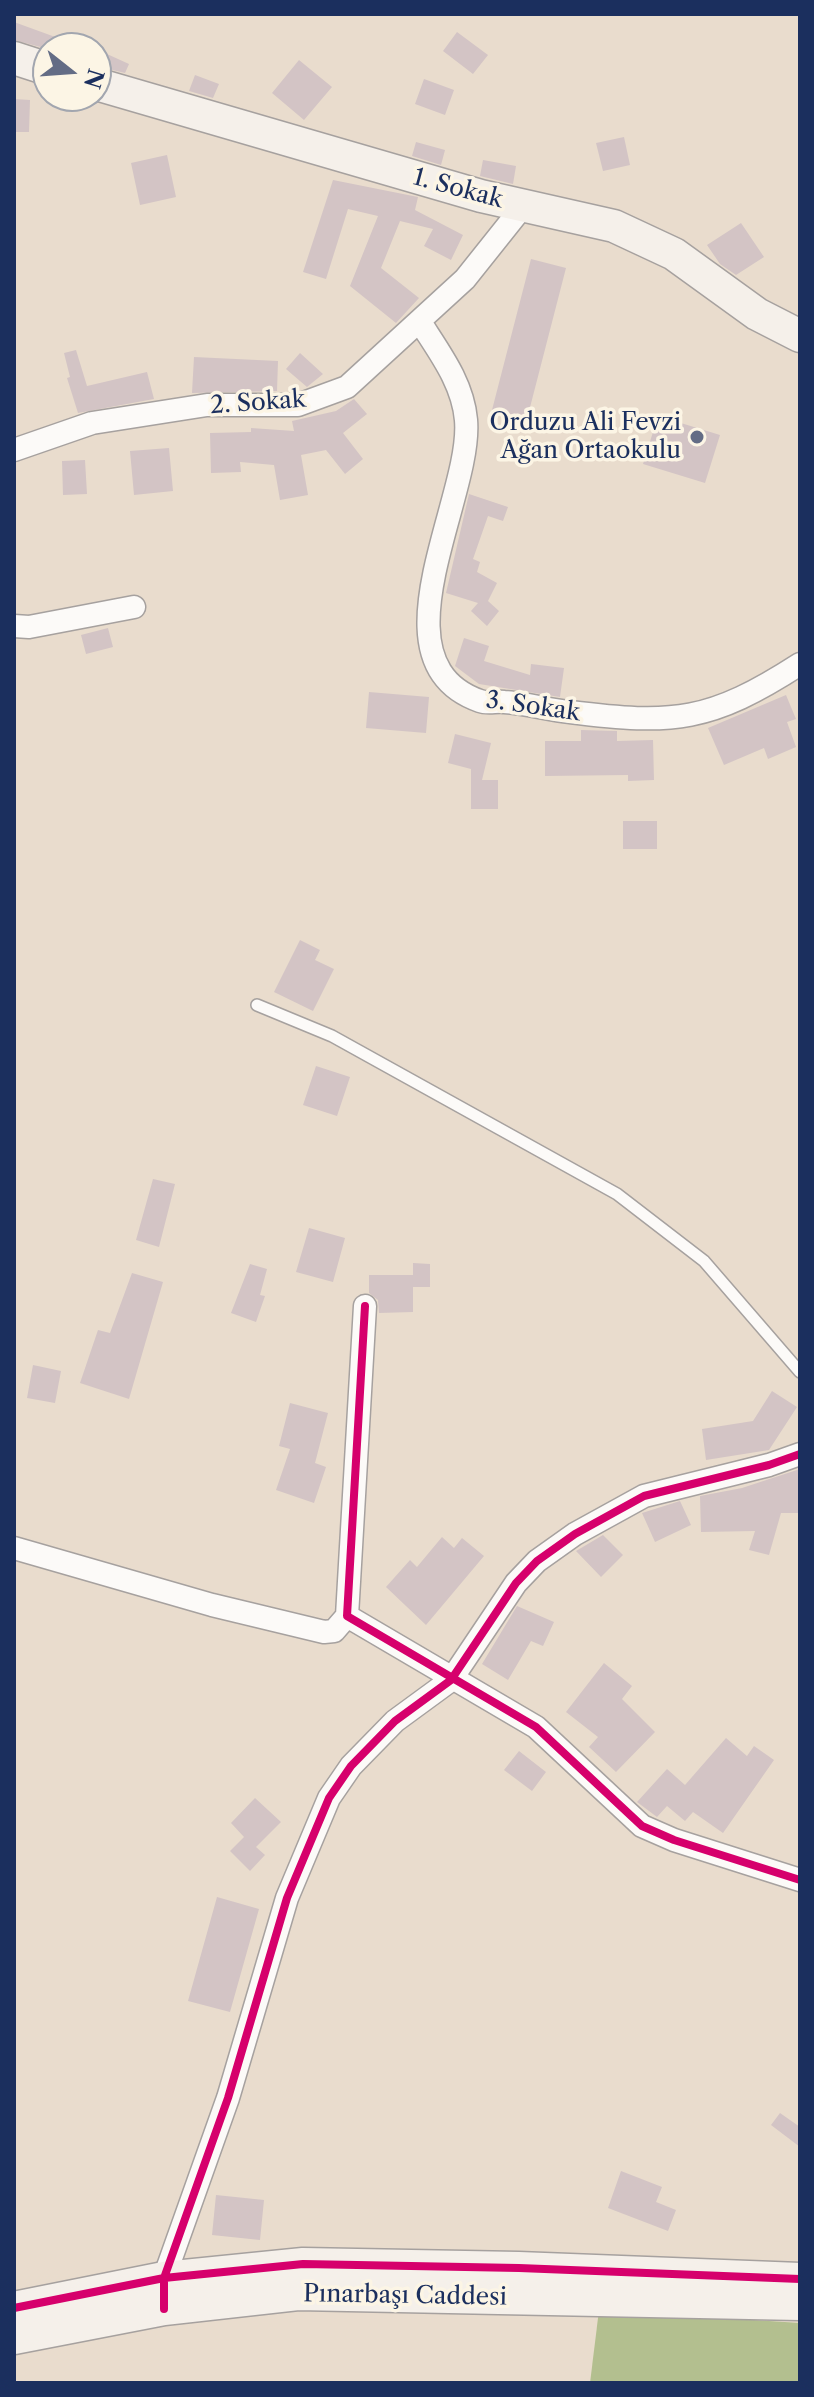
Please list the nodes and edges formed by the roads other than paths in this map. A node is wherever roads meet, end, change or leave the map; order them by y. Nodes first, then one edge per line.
1 (112, 89) edge
2 (524, 205) junction
3 (420, 322) junction
4 (800, 336) edge
5 (14, 450) edge
6 (134, 607) dead end
7 (14, 626) edge
8 (800, 664) edge
9 (257, 1005) dead end
10 (365, 1306) dead end
11 (800, 1372) edge
12 (800, 1454) edge
13 (14, 1548) edge
14 (347, 1616) junction
15 (451, 1680) junction
16 (800, 1880) edge
17 (800, 2279) edge
18 (164, 2294) junction
19 (800, 2304) edge
20 (14, 2308) edge
21 (14, 2338) edge

1 - 2 street, 1. Sokak
2 - 3 street, 2. Sokak
2 - 4 street, 1. Sokak
3 - 5 street, 2. Sokak
3 - 8 street, 3. Sokak
6 - 7 street
9 - 11 lane
10 - 14 street
12 - 15 street
13 - 14 street
14 - 15 street
15 - 16 street
15 - 18 street
17 - 18 street
18 - 19 street, Pınarbaşı Caddesi
18 - 20 street
18 - 21 street, Pınarbaşı Caddesi

